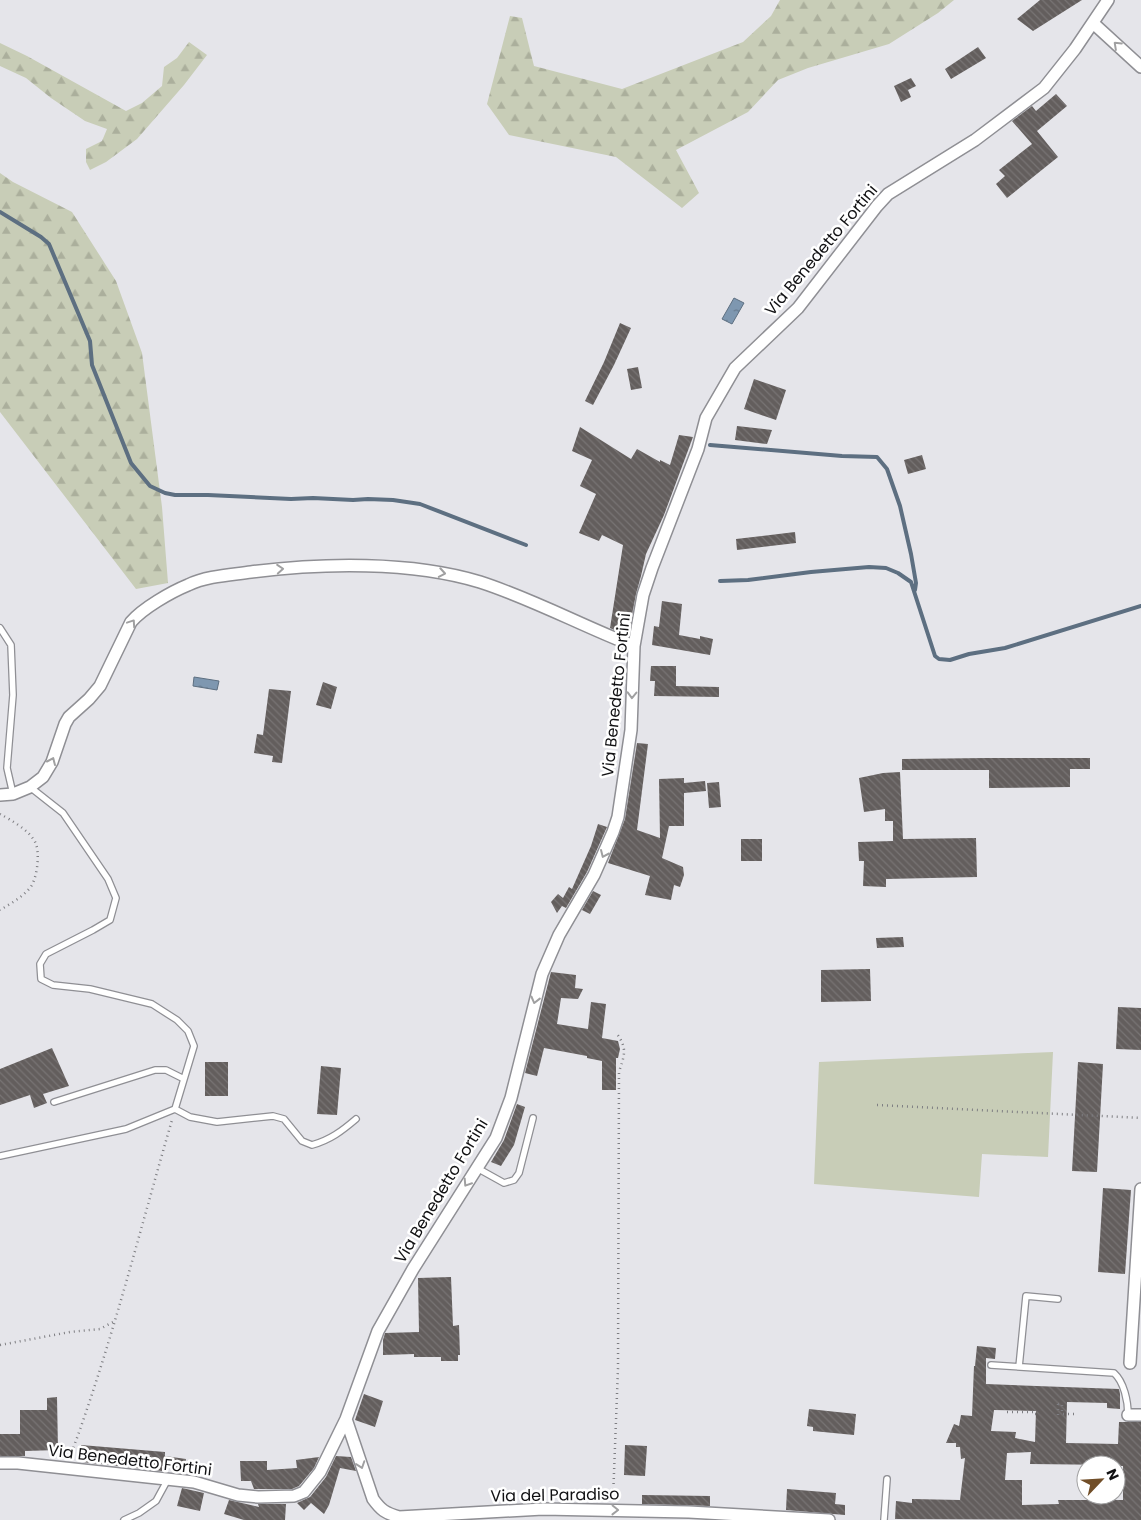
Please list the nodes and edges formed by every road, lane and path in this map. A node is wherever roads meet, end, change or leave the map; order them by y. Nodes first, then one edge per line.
1 (1108, 0) edge
2 (1093, 23) junction
3 (1141, 68) edge
4 (0, 628) edge
5 (634, 646) junction
6 (30, 787) junction
7 (13, 794) junction
8 (0, 795) edge
9 (0, 814) edge
10 (0, 910) edge
11 (618, 1034) dead end
12 (184, 1078) junction
13 (54, 1102) dead end
14 (877, 1105) dead end
15 (175, 1109) junction
16 (533, 1118) dead end
17 (1141, 1118) edge
18 (356, 1119) dead end
19 (0, 1156) edge
20 (477, 1168) junction
21 (1141, 1189) edge
22 (1058, 1299) dead end
23 (114, 1321) junction
24 (0, 1345) edge
25 (1130, 1363) dead end
26 (991, 1365) dead end
27 (1019, 1367) junction
28 (1007, 1412) dead end
29 (1036, 1414) dead end
30 (1074, 1414) dead end
31 (1058, 1415) dead end
32 (1128, 1415) joint
33 (1141, 1415) edge
34 (346, 1419) junction
35 (0, 1463) edge
36 (66, 1468) junction
37 (168, 1479) junction
38 (887, 1479) dead end
39 (613, 1510) junction
40 (124, 1520) edge
41 (829, 1520) edge
42 (884, 1520) edge

1 - 2 street, Via Benedetto Fortini
3 -> 2 street
2 - 5 street, Via Benedetto Fortini
4 - 7 lane
6 -> 5 street
5 -> 20 street, Via Benedetto Fortini
6 - 7 street
6 - 12 lane
7 - 8 street
9 - 10 path
11 - 39 path
12 - 13 lane
12 - 15 lane
14 - 17 path
15 - 18 lane
15 - 19 lane
15 - 23 path
16 - 20 lane
20 -> 34 street, Via Benedetto Fortini
21 - 25 street
22 - 27 lane
23 - 24 path
23 - 36 path
26 - 27 lane
27 - 32 lane
28 - 29 path
30 - 31 path
32 - 33 street
34 - 37 street, Via Benedetto Fortini
34 -> 39 street, Via del Paradiso
35 - 36 street, Via Benedetto Fortini
36 - 37 street, Via Benedetto Fortini
37 - 40 lane
38 - 42 lane
39 -> 41 street, Via del Paradiso

